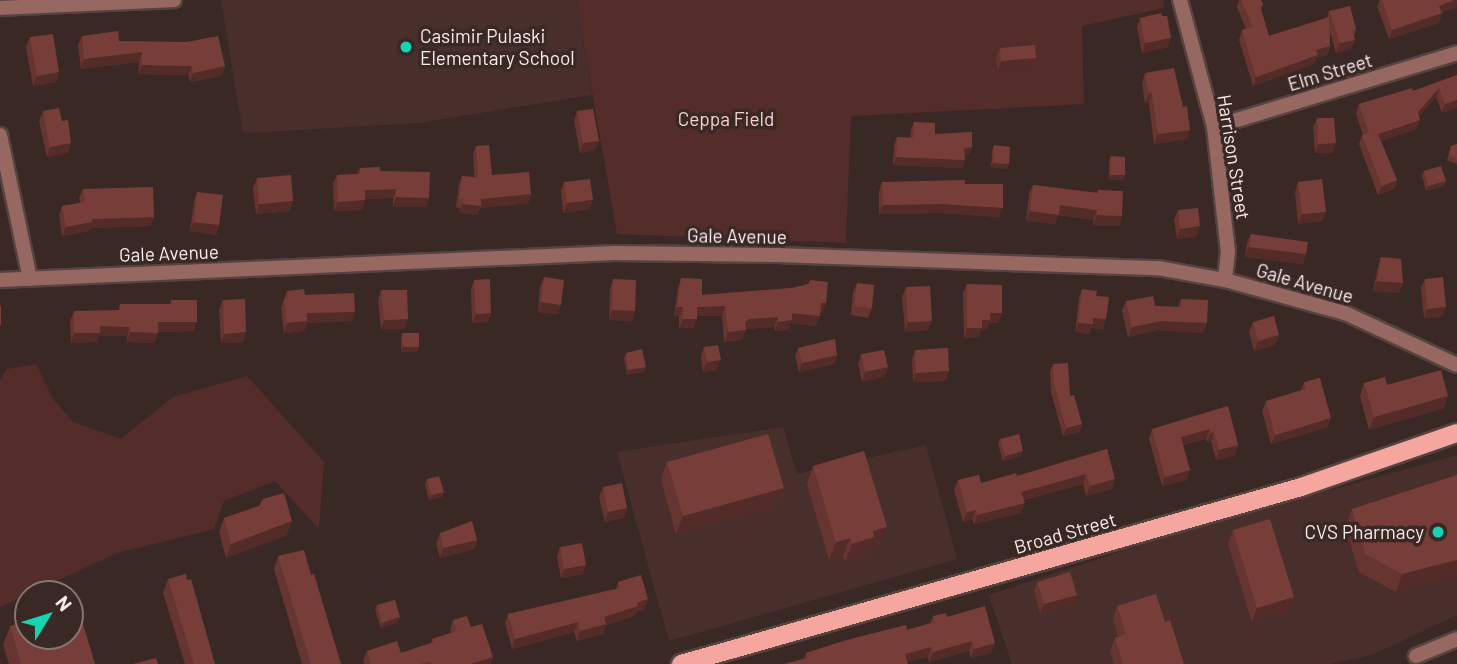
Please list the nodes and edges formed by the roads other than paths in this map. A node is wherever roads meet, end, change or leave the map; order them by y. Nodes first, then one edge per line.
1 (174, 0) edge
2 (1180, 0) edge
3 (0, 8) edge
4 (1457, 52) edge
5 (1214, 127) junction
6 (0, 135) edge
7 (30, 279) junction
8 (0, 280) edge
9 (1225, 280) junction
10 (1457, 365) edge
11 (1457, 433) edge
12 (1457, 639) edge
13 (1416, 656) dead end
14 (681, 664) edge

1 - 3 street
2 - 5 street, Harrison Street
4 - 5 street, Elm Street
5 - 9 street, Harrison Street
6 - 7 street
7 - 8 street, Gale Avenue
7 - 9 street, Gale Avenue
9 - 10 street, Gale Avenue
11 - 14 main road, Broad Street
12 - 13 street

